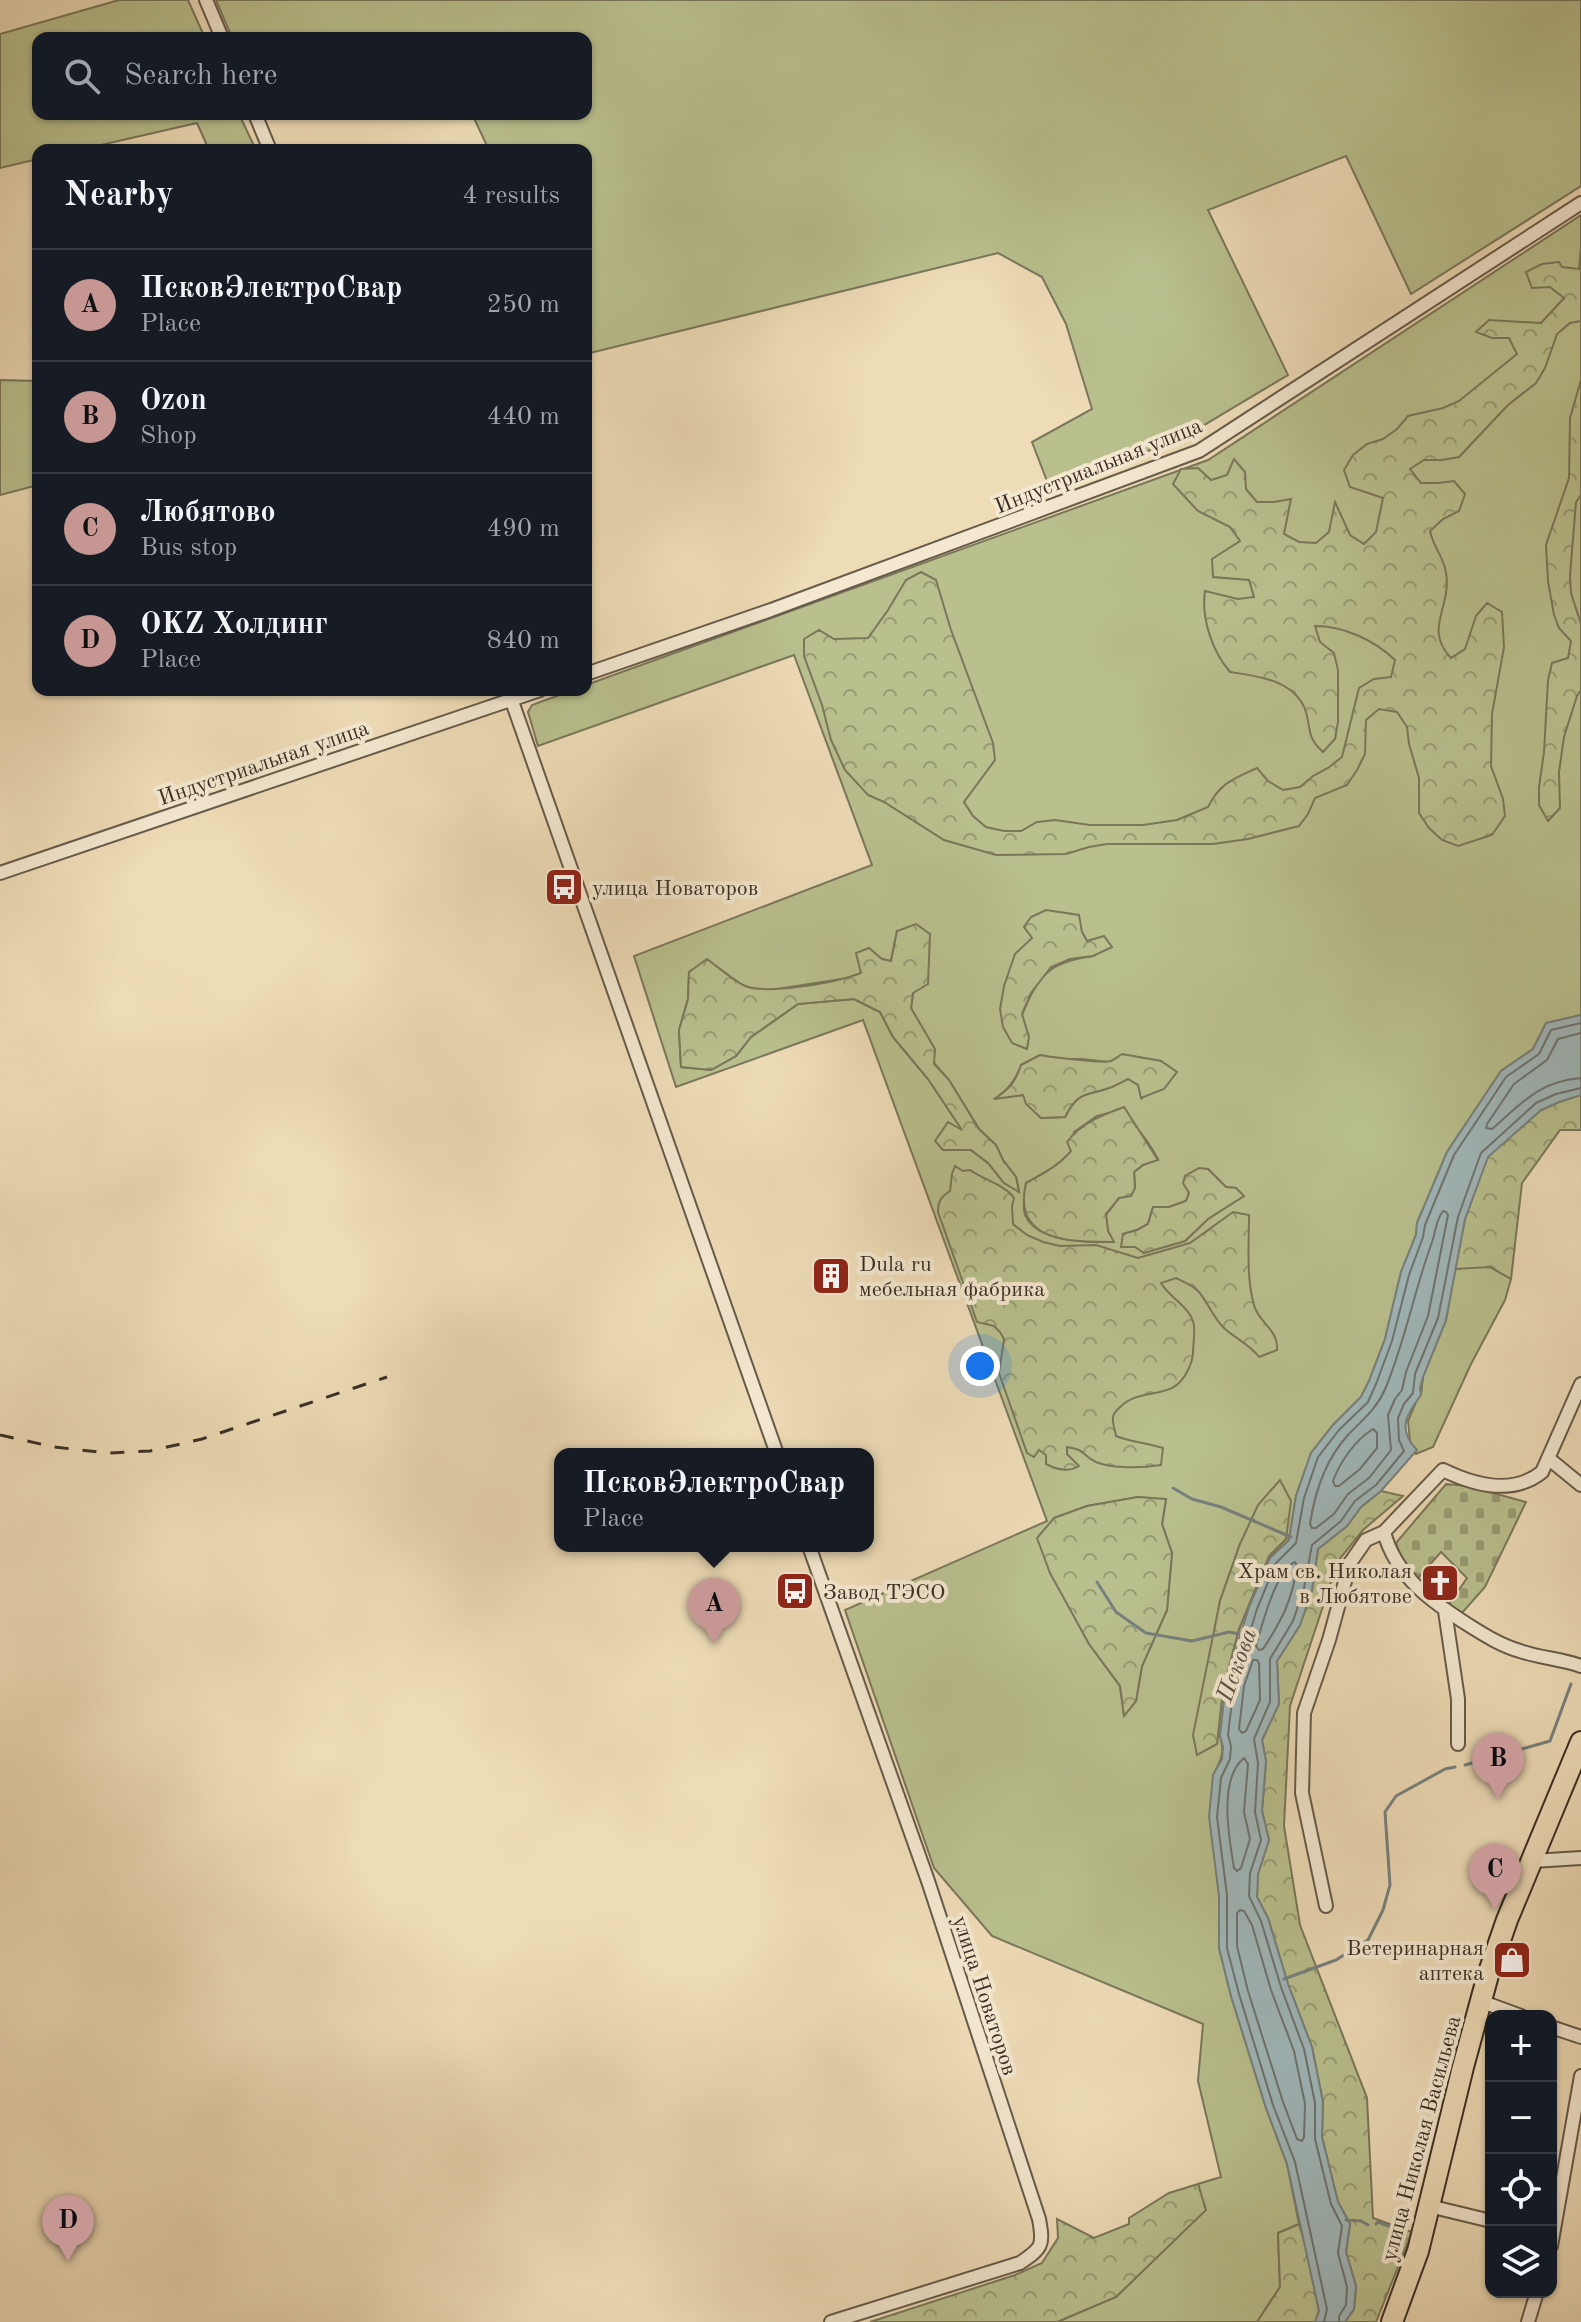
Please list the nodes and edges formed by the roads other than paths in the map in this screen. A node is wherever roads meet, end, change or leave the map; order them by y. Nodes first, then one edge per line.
1 (206, 0) edge
2 (219, 32) edge
3 (258, 120) edge
4 (268, 144) edge
5 (1581, 203) edge
6 (592, 672) edge
7 (507, 696) edge
8 (510, 696) edge
9 (0, 873) edge
10 (1581, 1384) edge
11 (775, 1448) edge
12 (1548, 1458) junction
13 (1581, 1485) edge
14 (1384, 1532) junction
15 (811, 1552) edge
16 (1445, 1611) junction
17 (1581, 1666) edge
18 (1581, 1742) edge
19 (1458, 1744) dead end
20 (1581, 1858) edge
21 (1533, 1861) junction
22 (1326, 1906) dead end
23 (1480, 2001) junction
24 (1505, 2010) edge
25 (1557, 2029) edge
26 (1581, 2037) edge
27 (1581, 2076) edge
28 (1429, 2206) junction
29 (1485, 2220) edge
30 (1554, 2226) edge
31 (1535, 2298) edge
32 (831, 2322) edge
33 (1392, 2322) edge
34 (1528, 2322) edge

1 - 2 street
3 - 4 street
5 - 6 street, Индустриальная улица
7 - 9 street, Индустриальная улица
8 - 11 street
10 - 12 street
12 - 13 street
12 - 14 street
14 - 16 street
14 - 22 street
15 - 32 street, улица Новаторов
16 - 17 street
16 - 19 street
18 - 21 main road, улица Николая Васильева
20 - 21 street
21 - 23 main road, улица Николая Васильева
23 - 24 street
23 - 28 main road, улица Николая Васильева
25 - 26 street
27 - 30 street
28 - 29 street
28 - 33 main road, улица Николая Васильева
31 - 34 street

